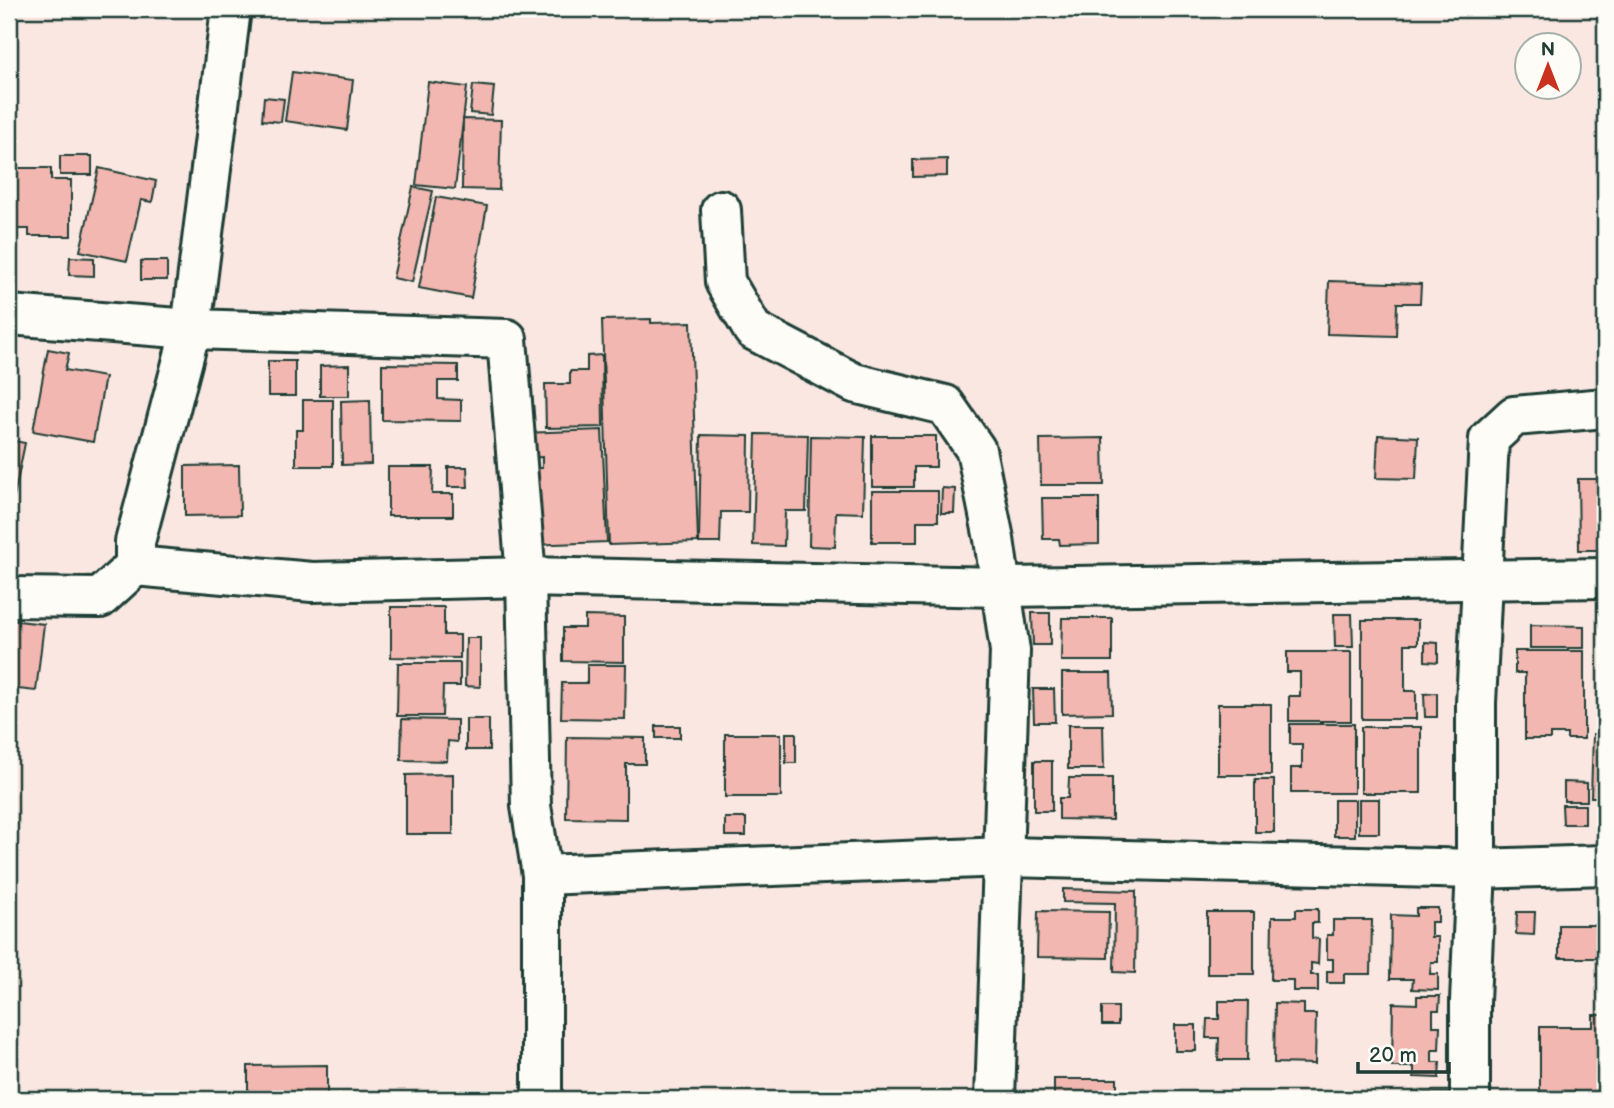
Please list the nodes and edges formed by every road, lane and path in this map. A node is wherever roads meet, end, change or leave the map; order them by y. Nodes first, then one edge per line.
1 (231, 9) edge
2 (721, 210) dead end
3 (9, 315) edge
4 (191, 329) junction
5 (1605, 408) edge
6 (135, 566) junction
7 (526, 577) junction
8 (1605, 578) edge
9 (1481, 579) junction
10 (1001, 587) junction
11 (9, 597) edge
12 (1005, 858) junction
13 (1605, 865) edge
14 (1476, 869) junction
15 (542, 874) junction
16 (542, 1099) edge
17 (995, 1099) edge
18 (1470, 1099) edge

1 - 4 street
2 - 10 street
3 - 4 street
4 - 6 street
4 - 7 street
5 - 9 street
6 - 7 street
6 - 11 street
7 - 10 street
7 - 15 street
8 - 9 street
9 - 10 street
9 - 14 street
10 - 12 street
12 - 14 street
12 - 15 street
12 - 17 street
13 - 14 street
14 - 18 street
15 - 16 street

